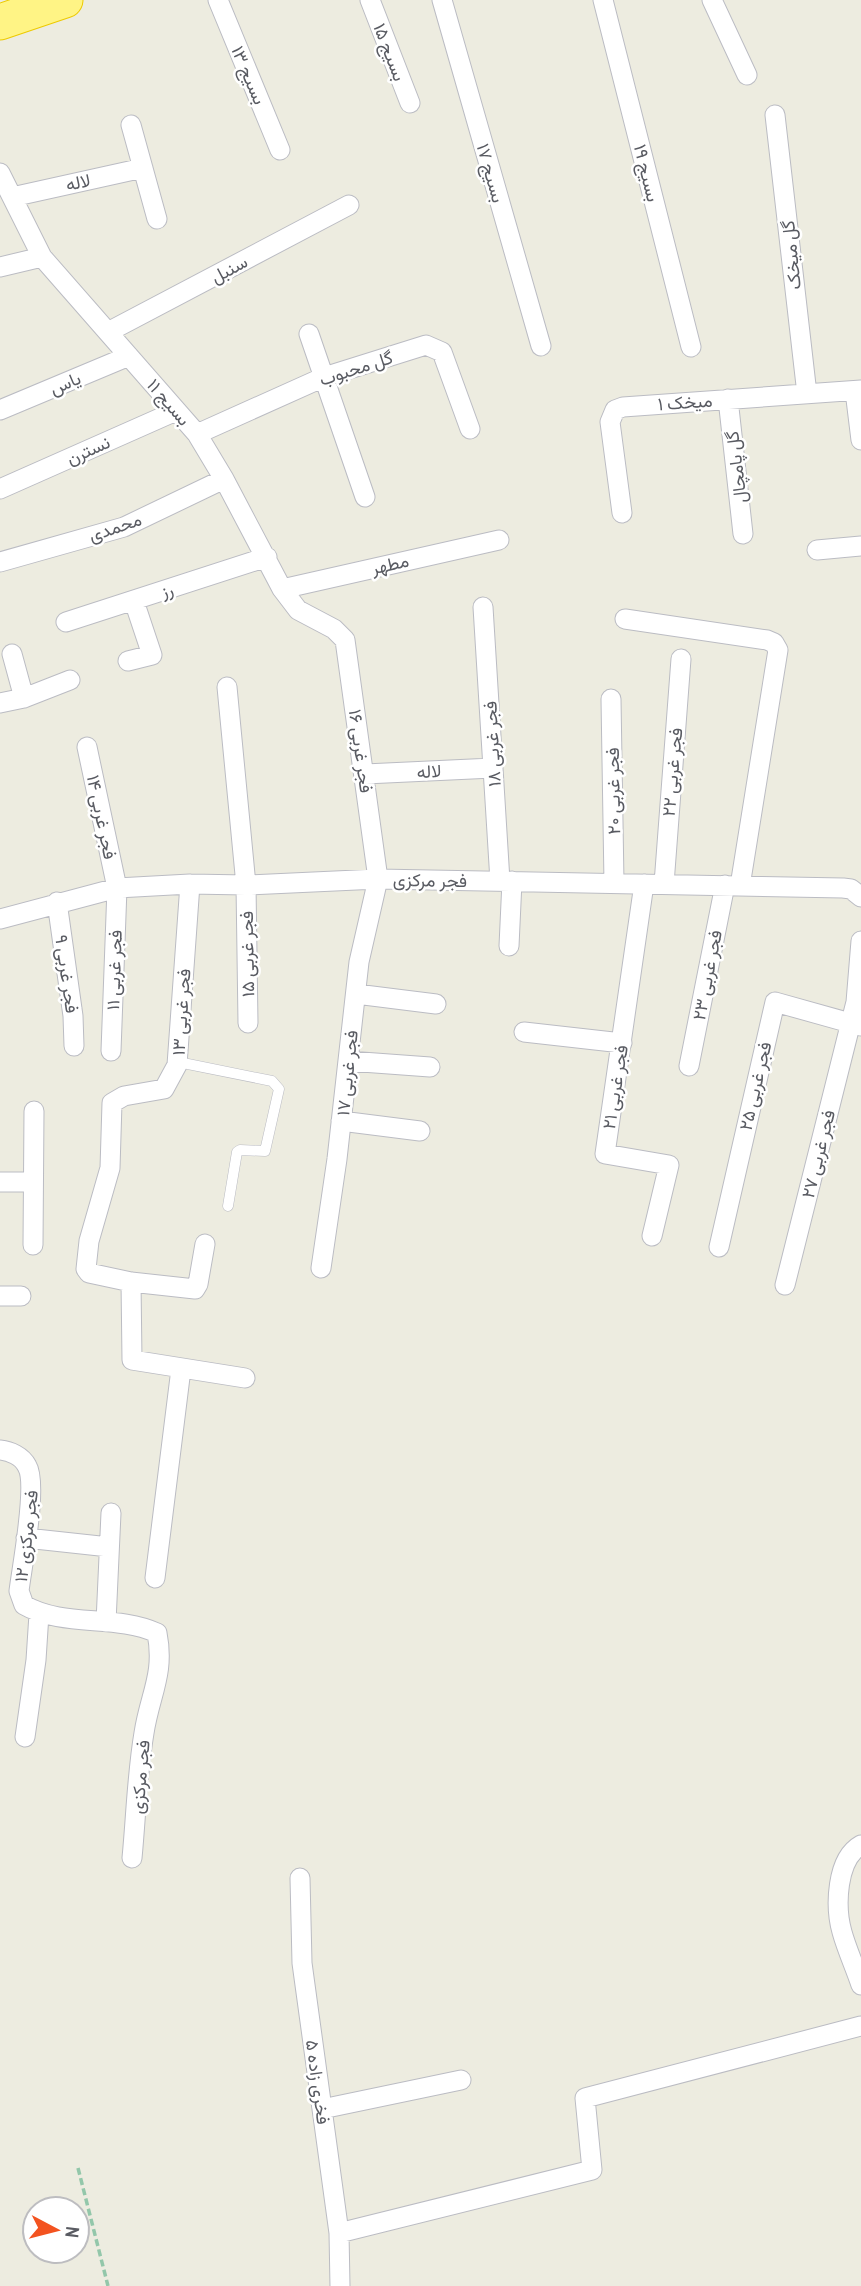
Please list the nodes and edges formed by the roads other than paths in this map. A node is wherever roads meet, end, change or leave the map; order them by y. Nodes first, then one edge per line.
1 (65, 0) edge
2 (218, 0) edge
3 (370, 0) edge
4 (442, 0) edge
5 (603, 0) edge
6 (712, 0) edge
7 (0, 22) edge
8 (747, 75) dead end
9 (410, 103) dead end
10 (775, 115) dead end
11 (131, 125) dead end
12 (281, 150) dead end
13 (143, 168) junction
14 (0, 173) edge
15 (12, 197) junction
16 (349, 205) dead end
17 (158, 219) dead end
18 (42, 257) junction
19 (0, 267) edge
20 (108, 332) junction
21 (309, 334) dead end
22 (541, 346) dead end
23 (691, 346) dead end
24 (129, 356) junction
25 (324, 377) junction
26 (858, 390) edge
27 (807, 394) junction
28 (728, 399) junction
29 (0, 410) edge
30 (176, 411) junction
31 (470, 429) dead end
32 (197, 434) junction
33 (861, 440) edge
34 (225, 479) junction
35 (0, 489) edge
36 (365, 497) dead end
37 (622, 513) dead end
38 (743, 534) dead end
39 (499, 540) dead end
40 (861, 546) edge
41 (817, 550) dead end
42 (267, 557) junction
43 (0, 562) edge
44 (282, 589) junction
45 (134, 601) junction
46 (483, 607) dead end
47 (625, 619) dead end
48 (66, 622) dead end
49 (334, 629) joint
50 (12, 654) dead end
51 (681, 659) dead end
52 (128, 661) dead end
53 (70, 680) dead end
54 (227, 687) dead end
55 (24, 698) junction
56 (611, 699) dead end
57 (0, 703) edge
58 (87, 747) dead end
59 (493, 768) junction
60 (365, 774) junction
61 (378, 879) junction
62 (506, 881) junction
63 (614, 883) junction
64 (190, 884) junction
65 (654, 884) junction
66 (246, 885) junction
67 (733, 886) junction
68 (117, 888) junction
69 (861, 897) edge
70 (57, 902) junction
71 (0, 919) edge
72 (861, 942) edge
73 (509, 946) dead end
74 (356, 994) junction
75 (436, 1004) dead end
76 (248, 1023) dead end
77 (856, 1024) edge
78 (524, 1032) dead end
79 (622, 1043) junction
80 (74, 1046) dead end
81 (111, 1051) dead end
82 (348, 1061) junction
83 (177, 1062) junction
84 (689, 1066) dead end
85 (430, 1067) dead end
86 (34, 1111) dead end
87 (341, 1121) junction
88 (421, 1131) dead end
89 (0, 1182) edge
90 (33, 1182) junction
91 (228, 1206) dead end
92 (652, 1236) dead end
93 (205, 1244) dead end
94 (33, 1245) dead end
95 (719, 1247) dead end
96 (321, 1268) dead end
97 (131, 1282) junction
98 (785, 1285) dead end
99 (0, 1296) edge
100 (21, 1296) dead end
101 (180, 1369) junction
102 (245, 1378) dead end
103 (0, 1450) edge
104 (111, 1513) dead end
105 (26, 1538) junction
106 (109, 1548) junction
107 (155, 1578) dead end
108 (39, 1614) junction
109 (106, 1622) junction
110 (24, 1737) dead end
111 (861, 1845) edge
112 (132, 1858) dead end
113 (300, 1878) dead end
114 (861, 1985) edge
115 (861, 2026) edge
116 (461, 2080) dead end
117 (322, 2109) junction
118 (339, 2234) junction
119 (340, 2286) edge

1 - 7 highway
2 - 12 street, بسیج ۱۳
3 - 9 street, بسیج ۱۵
4 - 22 street, بسیج ۱۷
5 - 23 street, بسیج ۱۹
6 - 8 street
10 - 27 street, گل میخک
11 - 13 street
13 - 15 street, لاله
13 - 17 street
14 - 15 street, بسیج ۱۱
15 - 18 street, بسیج ۱۱
16 - 20 street, سنبل
18 - 19 street
18 - 20 street, بسیج ۱۱
20 - 24 street, بسیج ۱۱
21 - 25 street
24 - 29 street, یاس
24 - 30 street, بسیج ۱۱
25 - 31 street, گل محبوب
25 - 32 street, گل محبوب
25 - 36 street
26 - 27 street, میخک ۱
26 - 33 street
27 - 28 street, میخک ۱
28 - 37 street, میخک ۱
28 - 38 street, گل پامچال
30 - 32 street, بسیج ۱۱
30 - 35 street, نسترن
32 - 34 street, بسیج ۱۱
34 - 42 street, بسیج ۱۱
34 - 43 street, محمدی
39 - 44 street, مطهر
40 - 41 street
42 - 44 street, بسیج ۱۱
42 - 45 street, رز
44 - 49 street, بسیج ۱۱
45 - 48 street, رز
45 - 52 street
46 - 59 street, فجر غربی ۱۸
47 - 67 street, فجر غربی ۲۳
49 - 60 street, فجر غربی ۱۶
50 - 55 street
51 - 65 street, فجر غربی ۲۲
53 - 55 street
54 - 66 street, فجر غربی ۱۵
55 - 57 street
56 - 63 street, فجر غربی ۲۰
58 - 68 street, فجر غربی ۱۴
59 - 60 street, لاله
59 - 62 street, فجر غربی ۱۸
60 - 61 street, فجر غربی ۱۶
61 - 62 street, فجر مرکزی
61 - 66 street, فجر مرکزی
61 - 74 street, فجر غربی ۱۷
62 - 63 street, فجر مرکزی
62 - 73 street, فجر غربی ۱۸
63 - 65 street, فجر مرکزی
64 - 66 street, فجر مرکزی
64 - 68 street, فجر مرکزی
64 - 83 street, فجر غربی ۱۳
65 - 67 street, فجر مرکزی
65 - 79 street, فجر غربی ۲۱
66 - 76 street, فجر غربی ۱۵
67 - 69 street, فجر مرکزی
67 - 84 street, فجر غربی ۲۳
68 - 70 street, فجر مرکزی
68 - 81 street, فجر غربی ۱۱
70 - 71 street, فجر مرکزی
70 - 80 street, فجر غربی ۹
72 - 77 street
74 - 75 street
74 - 82 street, فجر غربی ۱۷
77 - 95 street, فجر غربی ۲۵
77 - 98 street, فجر غربی ۲۷
78 - 79 street
79 - 92 street, فجر غربی ۲۱
82 - 85 street
82 - 87 street, فجر غربی ۱۷
83 - 91 lane
83 - 97 street, فجر غربی ۱۳
86 - 90 street
87 - 88 street
87 - 96 street, فجر غربی ۱۷
89 - 90 street
90 - 94 street
93 - 97 street, فجر غربی ۱۳
97 - 101 street
99 - 100 street
101 - 102 street
101 - 107 street
103 - 105 street, فجر مرکزی ۱۲
104 - 106 street
105 - 106 street
105 - 108 street, فجر مرکزی ۱۲
106 - 109 street
108 - 109 street
108 - 110 street
109 - 112 street, فجر مرکزی
111 - 114 street
113 - 117 street, فخری زاده ۵
115 - 118 street
116 - 117 street
117 - 118 street, فخری زاده ۵
118 - 119 street, فخری زاده ۵

